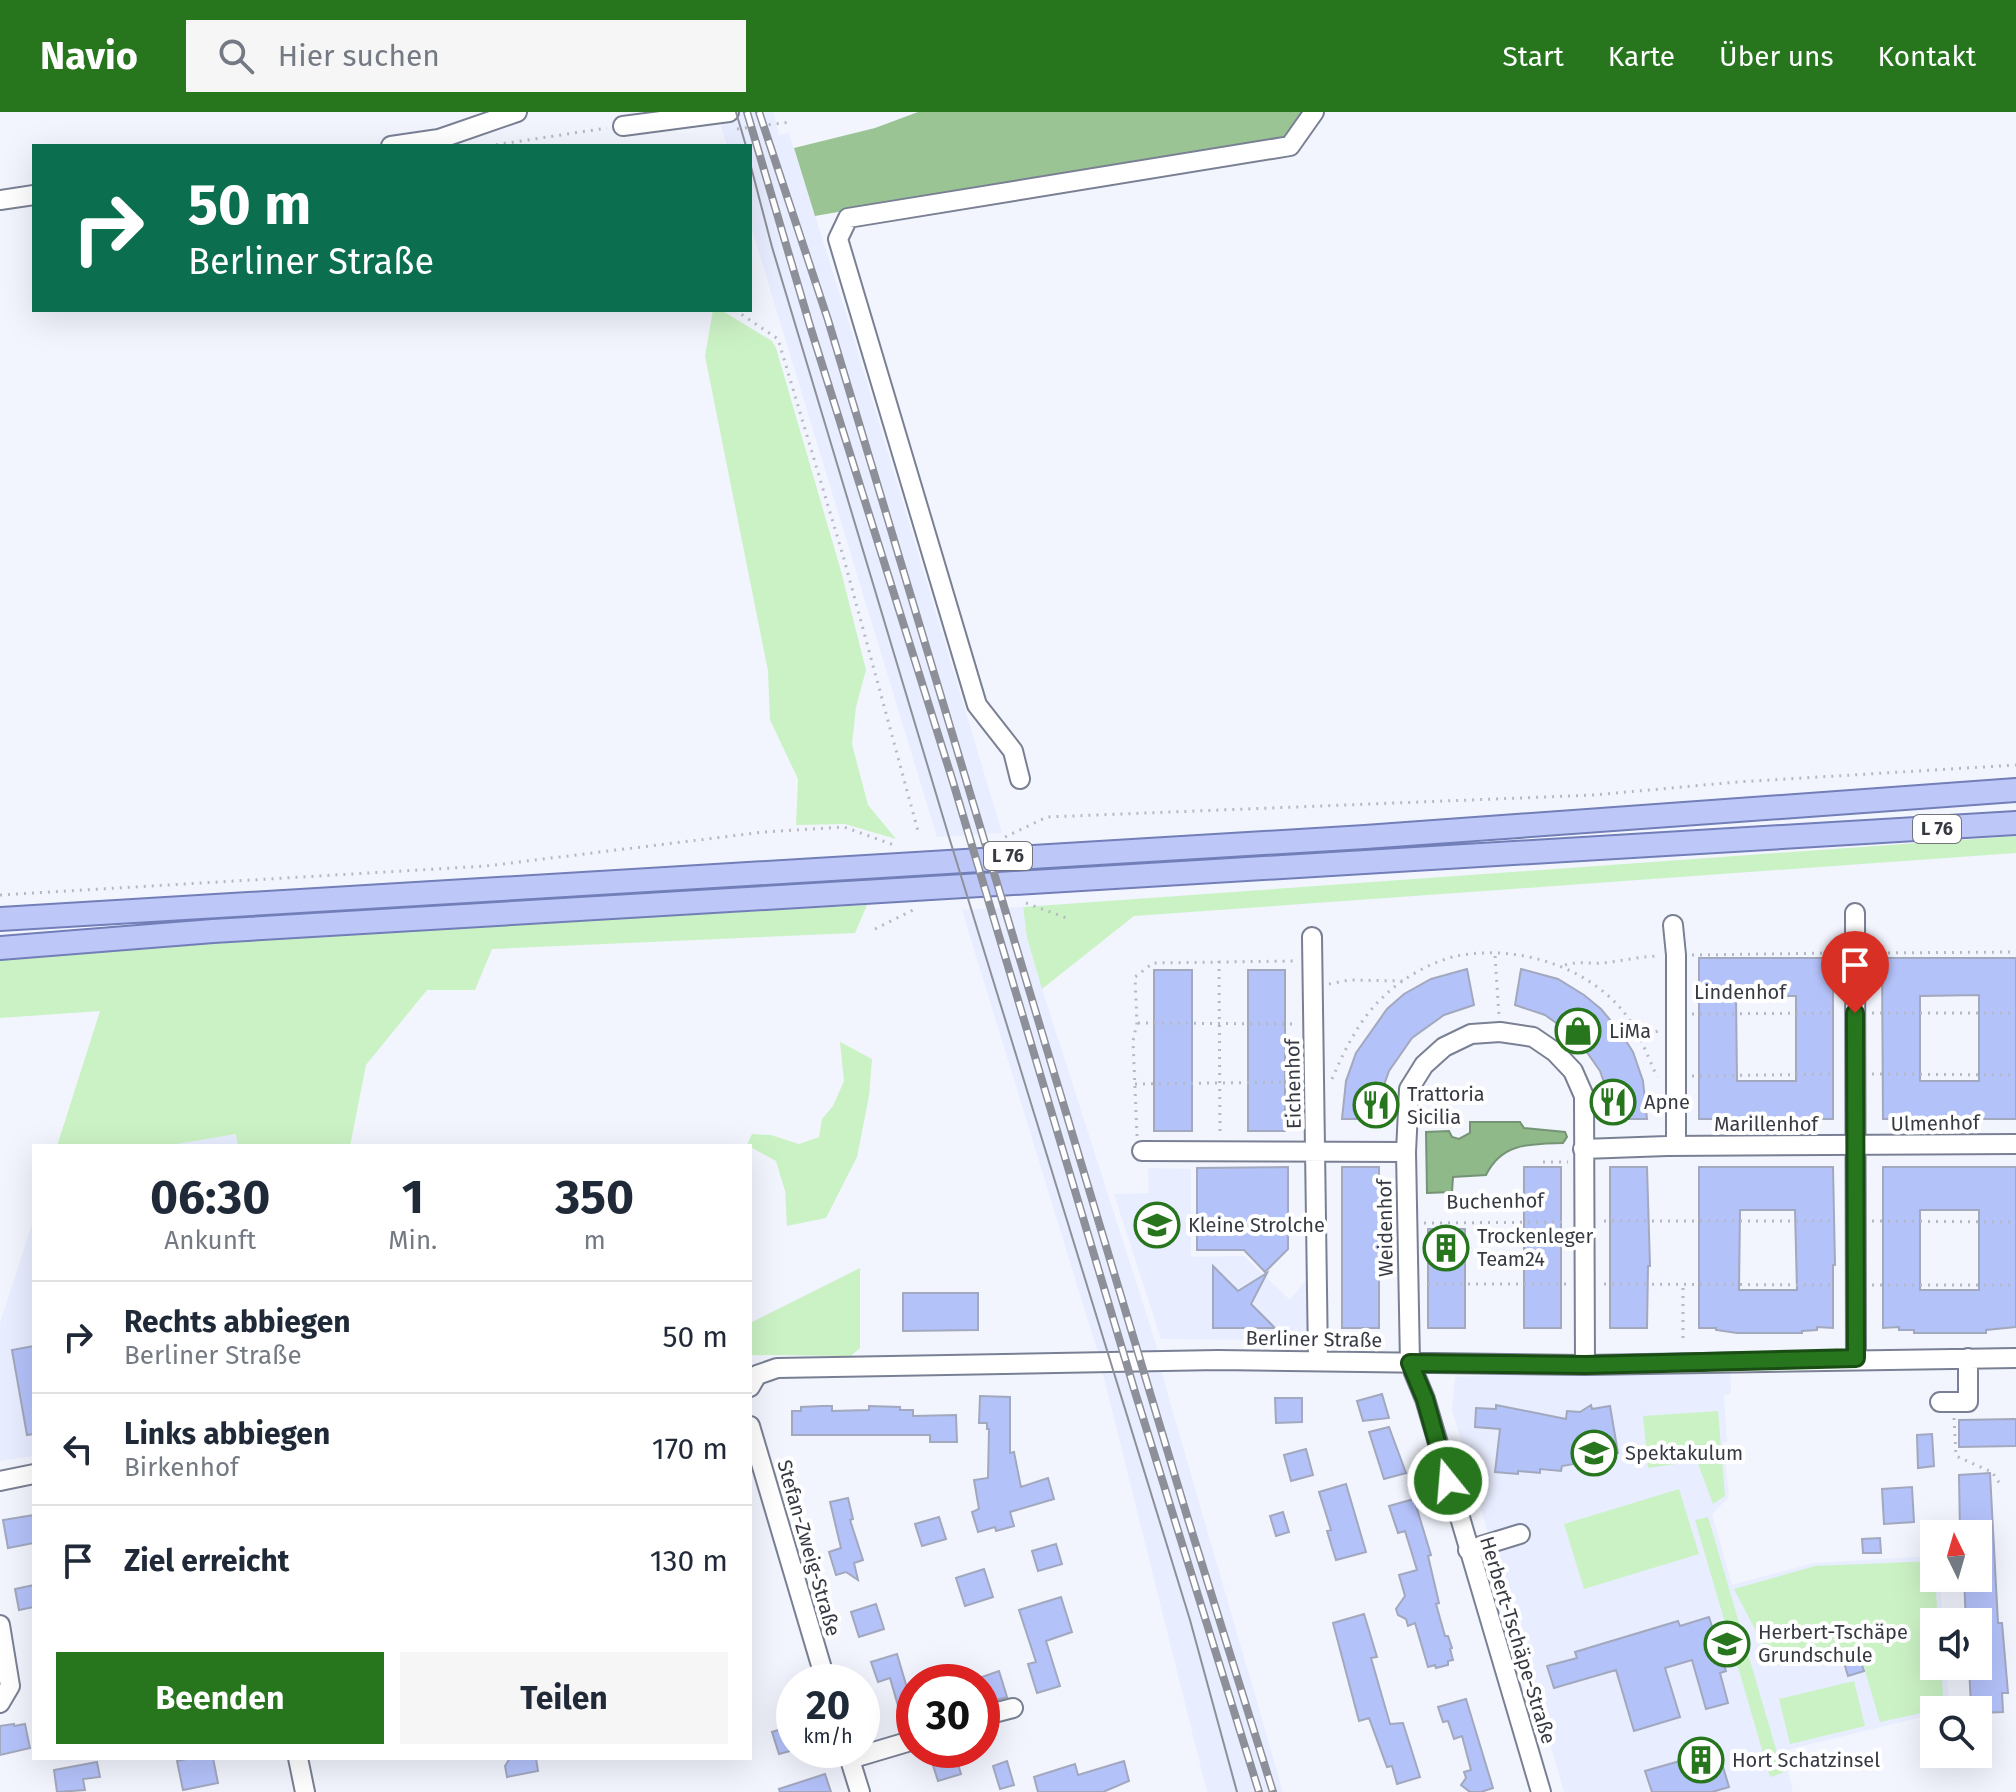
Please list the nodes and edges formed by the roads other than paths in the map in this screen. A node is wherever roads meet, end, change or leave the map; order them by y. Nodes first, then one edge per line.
1 (517, 112) edge
2 (1314, 112) edge
3 (729, 121) edge
4 (623, 126) road end
5 (405, 144) edge
6 (32, 195) edge
7 (0, 200) edge
8 (1020, 779) dead end
9 (2016, 790) edge
10 (2016, 823) edge
11 (1855, 913) dead end
12 (0, 919) edge
13 (1673, 925) dead end
14 (1312, 937) dead end
15 (0, 948) edge
16 (2016, 1144) edge
17 (1676, 1146) junction
18 (1855, 1146) junction
19 (1142, 1151) road end
20 (1316, 1151) junction
21 (1406, 1152) junction
22 (1583, 1155) junction
23 (1856, 1358) junction
24 (1968, 1358) junction
25 (2016, 1358) edge
26 (1318, 1361) junction
27 (1410, 1363) junction
28 (1585, 1365) junction
29 (752, 1375) edge
30 (1948, 1402) road end
31 (752, 1433) edge
32 (32, 1474) edge
33 (0, 1481) edge
34 (1520, 1534) dead end
35 (1468, 1550) junction
36 (0, 1625) edge
37 (821, 1664) edge
38 (0, 1703) edge
39 (1013, 1708) dead end
40 (1000, 1711) edge
41 (298, 1760) edge
42 (852, 1768) edge
43 (305, 1792) edge
44 (860, 1792) edge
45 (1541, 1792) edge

1 - 5 street
2 - 8 street
3 - 4 street
6 - 7 street
9 - 12 main road, L 76
10 - 15 main road, L 76
11 - 18 street
13 - 17 street, Lindenhof
14 - 20 street, Eichenhof
16 - 18 street, Ulmenhof
17 - 18 street, Marillenhof
17 - 22 street, Marillenhof
18 - 23 street
19 - 20 street, Eichenhof
20 - 21 street, Weidenhof
20 - 26 street
21 - 22 street
21 - 27 street, Weidenhof
22 - 28 street
23 - 24 street, Berliner Straße
23 - 28 street, Berliner Straße
24 - 25 street, Berliner Straße
24 - 30 street
26 - 27 street, Berliner Straße
26 - 29 street, Berliner Straße
27 - 28 street, Berliner Straße
27 - 35 street, Herbert-Tschäpe-Straße
31 - 37 street, Stefan-Zweig-Straße
32 - 33 street
34 - 35 street
35 - 45 street, Herbert-Tschäpe-Straße
36 - 38 street
39 - 40 street
41 - 43 street
42 - 44 street

